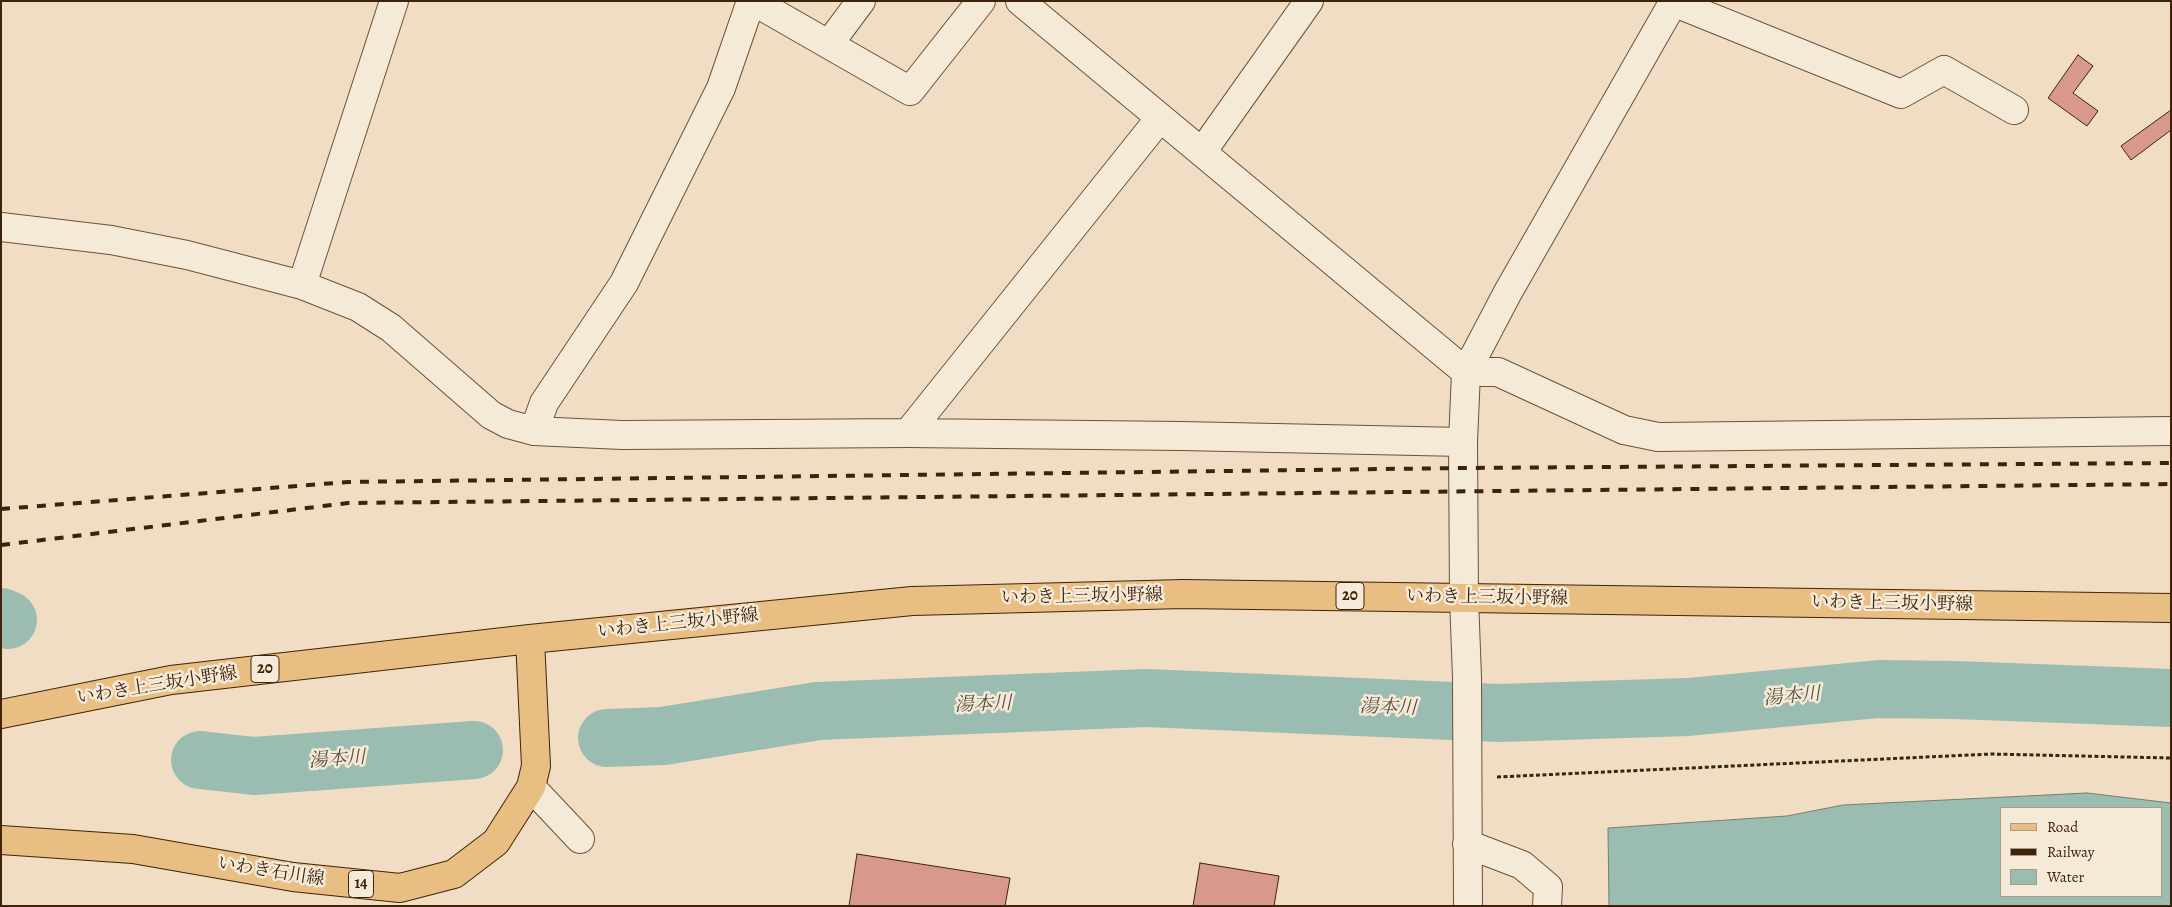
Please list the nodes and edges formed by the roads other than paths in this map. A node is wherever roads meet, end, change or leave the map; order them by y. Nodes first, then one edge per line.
1 (394, 1) edge
2 (752, 1) edge
3 (861, 1) edge
4 (981, 1) edge
5 (1020, 1) edge
6 (1309, 1) edge
7 (1673, 2) edge
8 (829, 44) junction
9 (2014, 110) dead end
10 (1160, 118) junction
11 (1202, 152) junction
12 (1, 227) edge
13 (302, 285) junction
14 (1466, 372) junction
15 (2171, 430) edge
16 (534, 431) junction
17 (908, 434) junction
18 (1464, 442) junction
19 (1464, 598) junction
20 (2171, 608) edge
21 (530, 639) junction
22 (1, 714) edge
23 (531, 787) junction
24 (580, 839) dead end
25 (1, 840) edge
26 (1466, 844) junction
27 (1468, 894) edge
28 (1553, 900) edge

1 - 13 street
2 - 8 street
2 - 16 street
3 - 8 street
4 - 8 street
5 - 10 street
6 - 11 street
7 - 9 street
7 - 14 street
10 - 11 street
10 - 17 street
11 - 14 street
12 - 13 street
13 - 16 street
14 - 15 street
14 - 18 street
16 - 17 street
17 - 18 street
18 - 19 street
19 - 20 main road, いわき上三坂小野線 / 20
19 - 21 main road, いわき上三坂小野線 / 20
19 - 26 street
21 - 22 main road, いわき上三坂小野線 / 20
21 - 23 main road, いわき石川線 / 14
23 - 24 street
23 - 25 main road, いわき石川線 / 14
26 - 27 street
26 - 28 street

